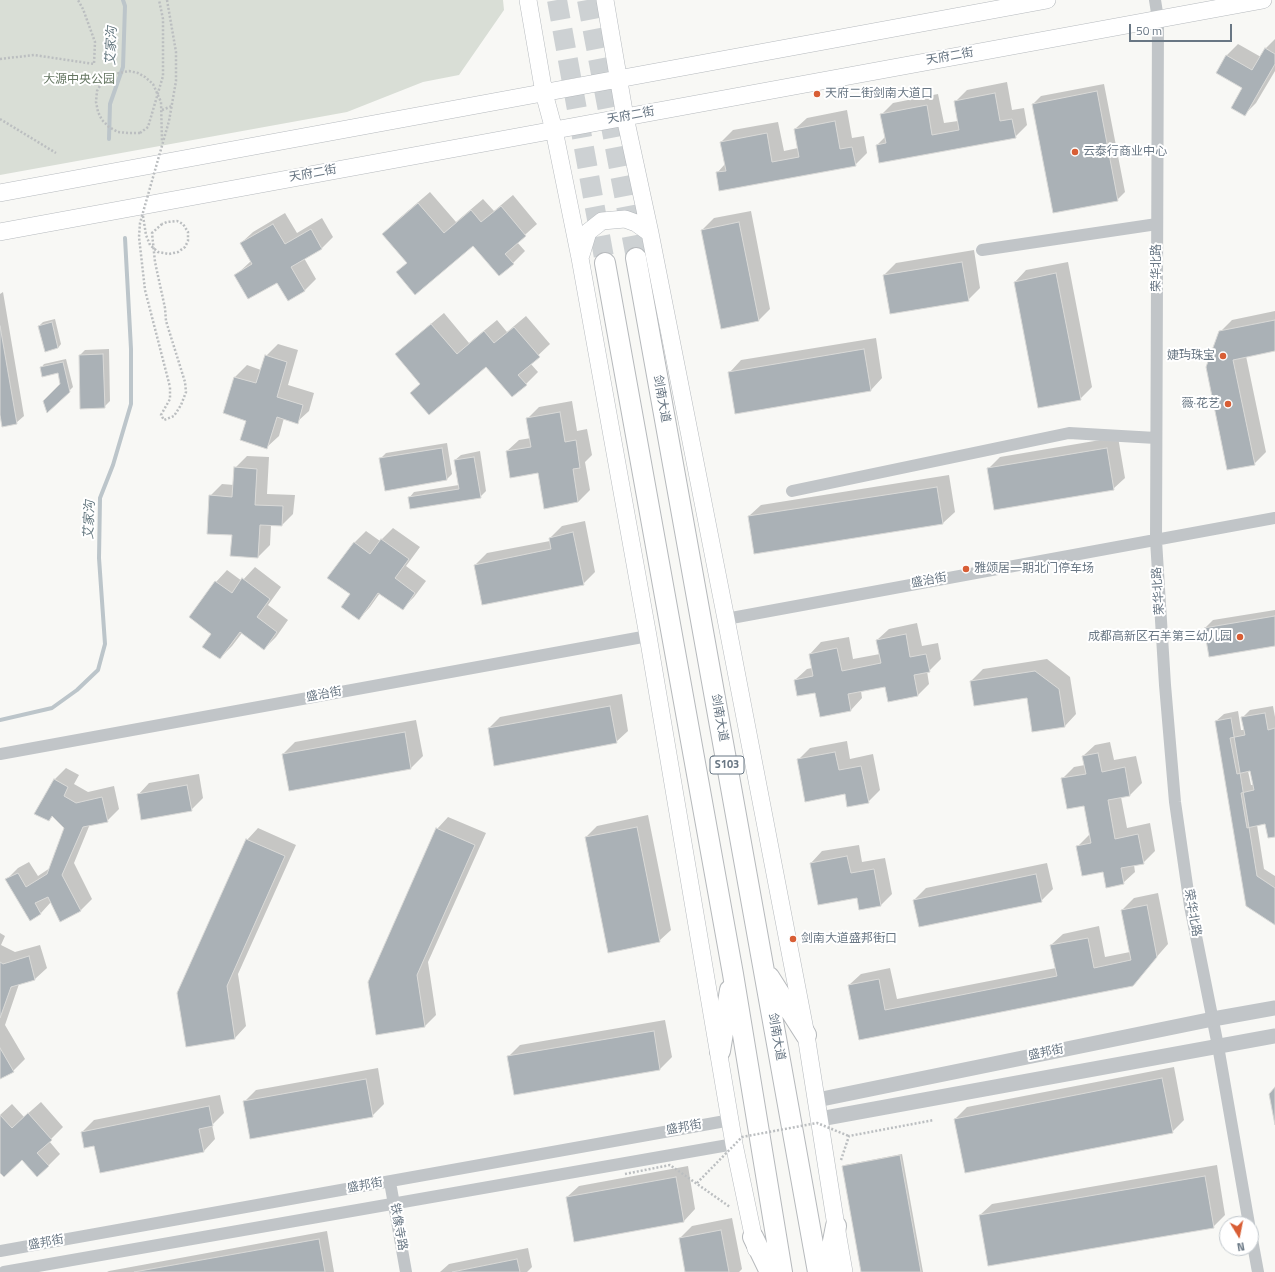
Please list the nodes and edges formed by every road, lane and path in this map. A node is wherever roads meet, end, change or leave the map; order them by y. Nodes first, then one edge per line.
1 (78, 0) edge
2 (158, 0) edge
3 (167, 0) edge
4 (528, 0) edge
5 (605, 0) edge
6 (1047, 0) edge
7 (1155, 0) edge
8 (1263, 0) edge
9 (1158, 19) junction
10 (0, 59) edge
11 (619, 79) junction
12 (544, 93) junction
13 (172, 106) junction
14 (162, 110) junction
15 (625, 117) junction
16 (0, 119) edge
17 (554, 130) junction
18 (162, 145) junction
19 (56, 153) dead end
20 (0, 193) edge
21 (143, 213) junction
22 (1157, 224) junction
23 (0, 232) edge
24 (650, 233) junction
25 (982, 250) dead end
26 (580, 258) junction
27 (636, 258) tunnel mouth
28 (605, 263) tunnel mouth
29 (1156, 438) junction
30 (792, 490) dead end
31 (1275, 518) edge
32 (1156, 540) junction
33 (726, 619) junction
34 (648, 636) junction
35 (0, 754) edge
36 (763, 968) junction
37 (733, 974) junction
38 (1275, 1008) edge
39 (1213, 1019) junction
40 (806, 1035) junction
41 (1275, 1036) edge
42 (1218, 1046) junction
43 (720, 1051) junction
44 (817, 1100) junction
45 (820, 1119) junction
46 (731, 1120) junction
47 (934, 1120) dead end
48 (848, 1136) junction
49 (734, 1144) junction
50 (842, 1166) dead end
51 (625, 1174) dead end
52 (390, 1182) junction
53 (697, 1183) junction
54 (394, 1204) junction
55 (730, 1207) dead end
56 (1248, 1216) edge
57 (836, 1226) junction
58 (753, 1237) junction
59 (0, 1251) edge
60 (1255, 1256) edge
61 (4, 1272) edge
62 (406, 1272) edge
63 (760, 1272) edge
64 (770, 1272) edge
65 (782, 1272) edge
66 (818, 1272) edge
67 (827, 1272) edge
68 (844, 1272) edge
69 (1258, 1272) edge

1 - 10 path
2 - 14 path, bridge
3 - 13 path, bridge
4 - 12 main road
5 - 11 main road
6 - 11 main road
7 - 9 street, 荣华北路
8 - 9 main road, 天府二街
9 - 15 main road, 天府二街
9 - 22 street, 荣华北路
11 - 12 main road
11 - 15 main road
12 - 17 main road
12 - 20 main road
13 - 14 path, bridge
13 - 18 path, bridge
14 - 18 path, bridge
15 - 17 main road, 天府二街
15 - 24 main road
16 - 19 path
17 - 23 main road, 天府二街
17 - 26 main road
18 - 21 path, bridge
21 - 21 path, bridge
22 - 25 street
22 - 29 street, 荣华北路
24 - 26 main road
24 - 33 main road
26 - 34 main road
27 - 36 highway, 剑南大道 / S103
28 - 37 highway, S103
29 - 30 street
29 - 32 street, 荣华北路
31 - 32 street, 盛治街
32 - 33 street, 盛治街
32 - 39 street, 荣华北路
33 - 40 main road
34 - 35 street, 盛治街
34 - 43 main road
36 - 40 highway
36 - 66 highway, 剑南大道 / S103
37 - 43 highway
37 - 65 highway, S103
38 - 39 street, 盛邦街
39 - 42 street, 荣华北路
39 - 44 street, 盛邦街
40 - 44 main road
41 - 42 street, 盛邦街
42 - 45 street, 盛邦街
42 - 56 street, 荣华北路
43 - 46 main road
44 - 45 main road
45 - 57 main road
46 - 49 main road
46 - 52 street, 盛邦街
47 - 48 path
48 - 50 path
48 - 53 path, bridge
49 - 54 street, 盛邦街
49 - 58 main road
51 - 53 path, bridge
52 - 54 street, 铁像寺路
52 - 59 street, 盛邦街
53 - 55 path, bridge
54 - 61 street, 盛邦街
54 - 62 street, 铁像寺路
57 - 67 highway
57 - 68 main road
58 - 63 main road
58 - 64 highway
60 - 69 street

